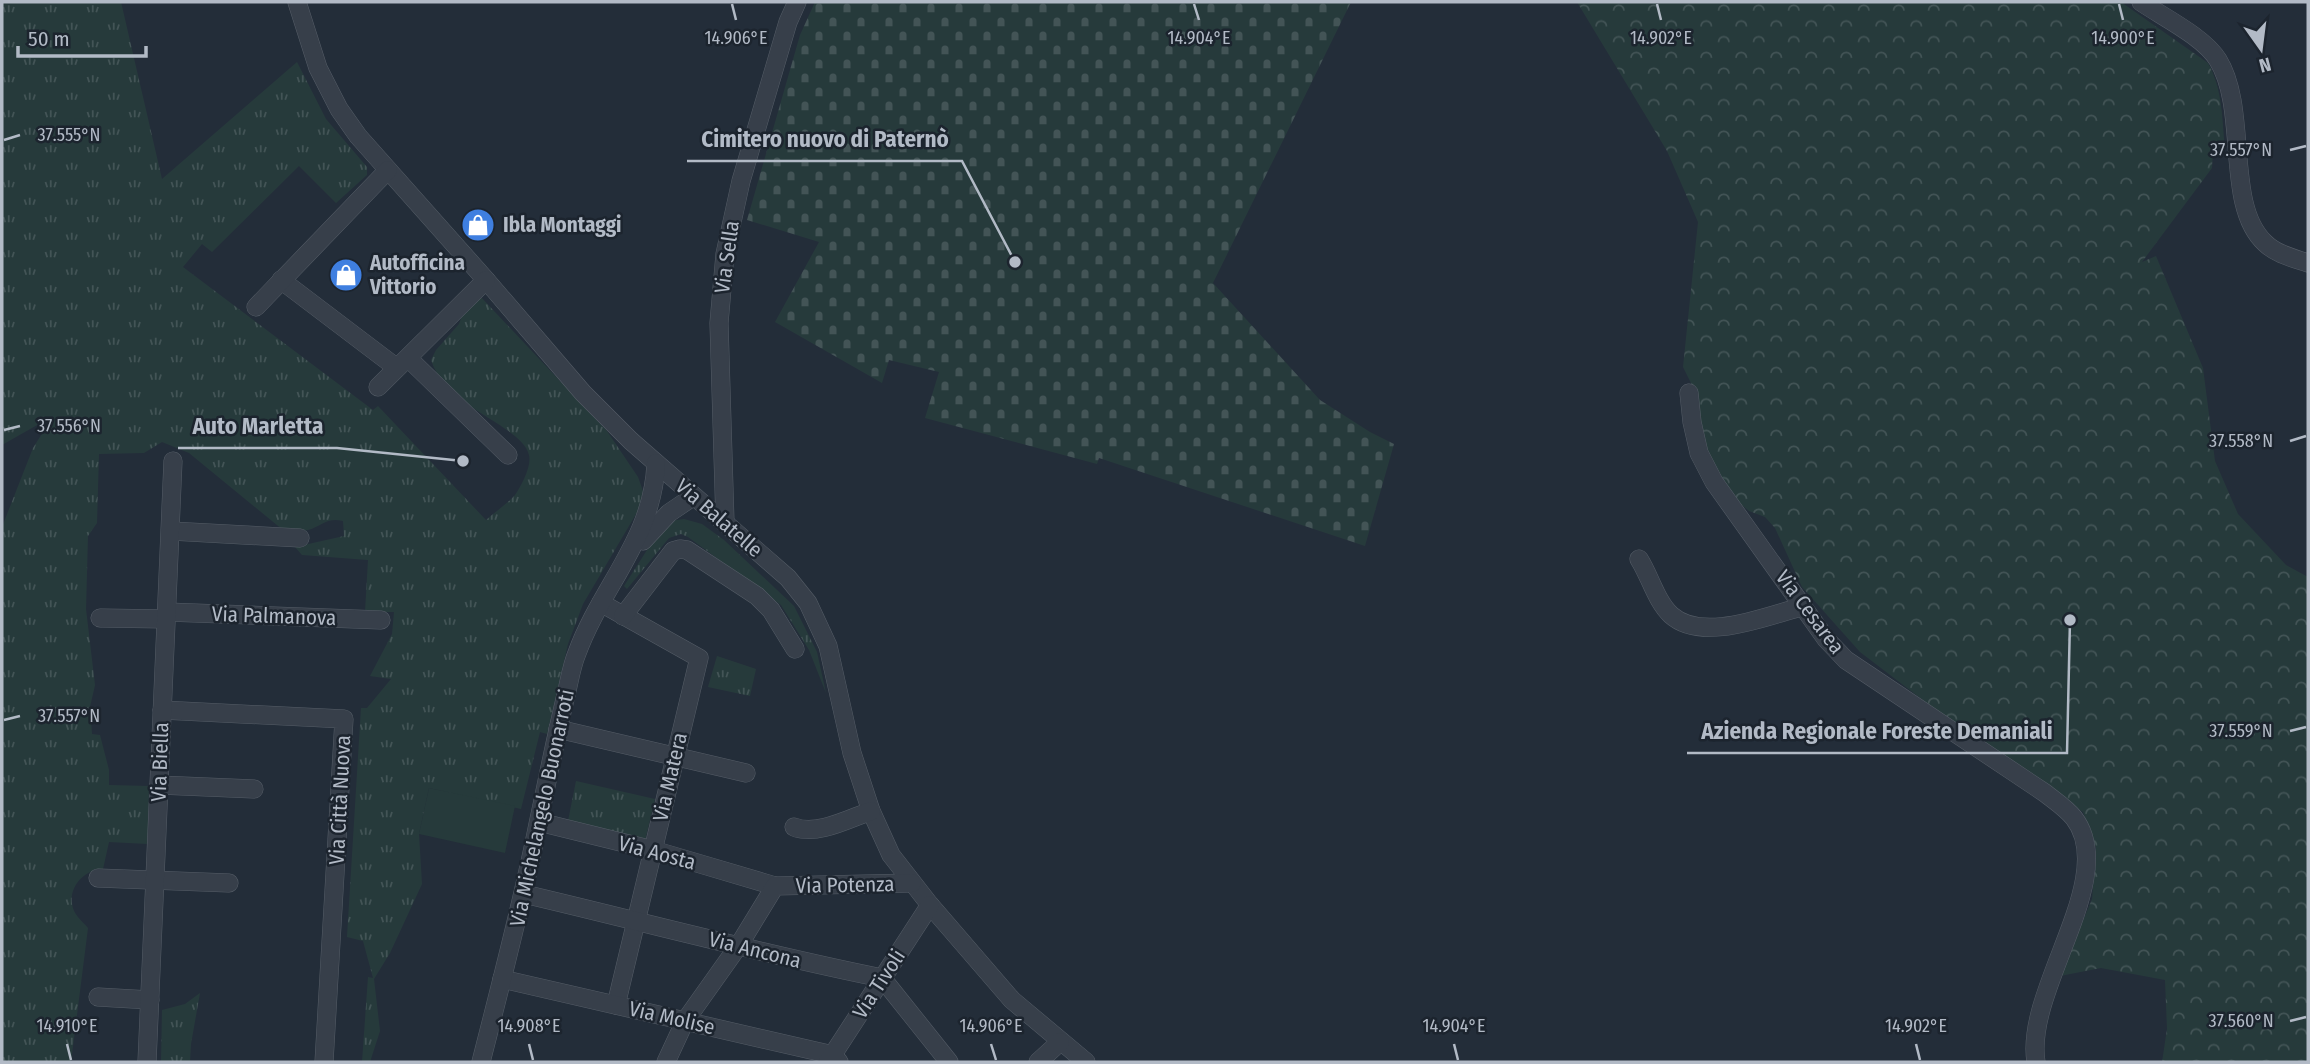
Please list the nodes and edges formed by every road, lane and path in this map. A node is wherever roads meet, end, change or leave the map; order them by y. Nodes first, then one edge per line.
1 (297, 2) edge
2 (797, 2) edge
3 (2141, 2) edge
4 (388, 170) junction
5 (2308, 262) edge
6 (281, 280) junction
7 (486, 280) junction
8 (256, 307) dead end
9 (403, 363) junction
10 (378, 387) dead end
11 (1689, 393) dead end
12 (508, 455) dead end
13 (173, 461) dead end
14 (656, 463) junction
15 (694, 496) junction
16 (724, 522) junction
17 (171, 531) junction
18 (300, 538) dead end
19 (1639, 559) dead end
20 (625, 562) junction
21 (601, 603) junction
22 (1801, 607) junction
23 (167, 616) junction
24 (623, 616) junction
25 (100, 618) dead end
26 (381, 620) dead end
27 (795, 649) dead end
28 (162, 710) junction
29 (558, 729) junction
30 (675, 756) junction
31 (746, 772) dead end
32 (159, 785) junction
33 (254, 789) dead end
34 (871, 811) junction
35 (538, 822) junction
36 (794, 827) dead end
37 (653, 850) junction
38 (98, 878) dead end
39 (155, 882) junction
40 (229, 883) dead end
41 (912, 883) junction
42 (775, 886) junction
43 (524, 894) junction
44 (930, 905) junction
45 (636, 920) junction
46 (738, 945) junction
47 (882, 978) junction
48 (502, 979) junction
49 (98, 998) dead end
50 (150, 1000) junction
51 (616, 1005) junction
52 (685, 1021) junction
53 (1060, 1042) junction
54 (486, 1060) edge
55 (833, 1060) edge
56 (146, 1062) edge
57 (324, 1062) edge
58 (666, 1062) edge
59 (948, 1062) edge
60 (1038, 1062) edge
61 (1086, 1062) edge
62 (2036, 1062) edge

1 - 4 street, Via Balatelle
2 - 16 street, Via Sella
3 - 5 street
4 - 6 street
4 - 7 street, Via Balatelle
6 - 8 street
6 - 9 street
7 - 9 street
7 - 14 street, Via Balatelle
9 - 10 street
9 - 12 street
11 - 22 street, Via Cesarea
13 - 17 street, Via Biella
14 - 15 street, Via Balatelle
14 - 20 street
15 - 16 street, Via Balatelle
15 - 20 street
16 - 34 street, Via Balatelle
17 - 18 street
17 - 23 street, Via Biella
19 - 22 street
20 - 21 street, Via Michelangelo Buonarroti
21 - 24 street, Via Matera
21 - 29 street, Via Michelangelo Buonarroti
22 - 62 street, Via Cesarea
23 - 25 street, Via Palmanova
23 - 26 street, Via Palmanova
23 - 28 street, Via Biella
24 - 27 street
24 - 30 street, Via Matera
28 - 32 street, Via Biella
28 - 57 street, Via Città Nuova
29 - 30 street
29 - 35 street, Via Michelangelo Buonarroti
30 - 31 street
30 - 37 street, Via Matera
32 - 33 street
32 - 39 street, Via Biella
34 - 36 street
34 - 41 street, Via Balatelle
35 - 37 street, Via Aosta
35 - 43 street, Via Michelangelo Buonarroti
37 - 42 street, Via Aosta
37 - 45 street, Via Matera
38 - 39 street
39 - 40 street
39 - 50 street, Via Biella
41 - 42 street, Via Potenza
41 - 44 street, Via Balatelle
42 - 46 street, Via Potenza
43 - 45 street, Via Ancona
43 - 48 street, Via Michelangelo Buonarroti
44 - 47 street, Via Tivoli
44 - 53 street, Via Balatelle
45 - 46 street, Via Ancona
45 - 51 street, Via Matera
46 - 47 street, Via Ancona
46 - 52 street, Via Potenza
47 - 55 street, Via Tivoli
47 - 59 street
48 - 51 street, Via Molise
48 - 54 street, Via Michelangelo Buonarroti
49 - 50 street
50 - 56 street, Via Biella
51 - 52 street, Via Molise
52 - 55 street, Via Molise
52 - 58 street, Via Potenza
53 - 60 street
53 - 61 street, Via Balatelle

